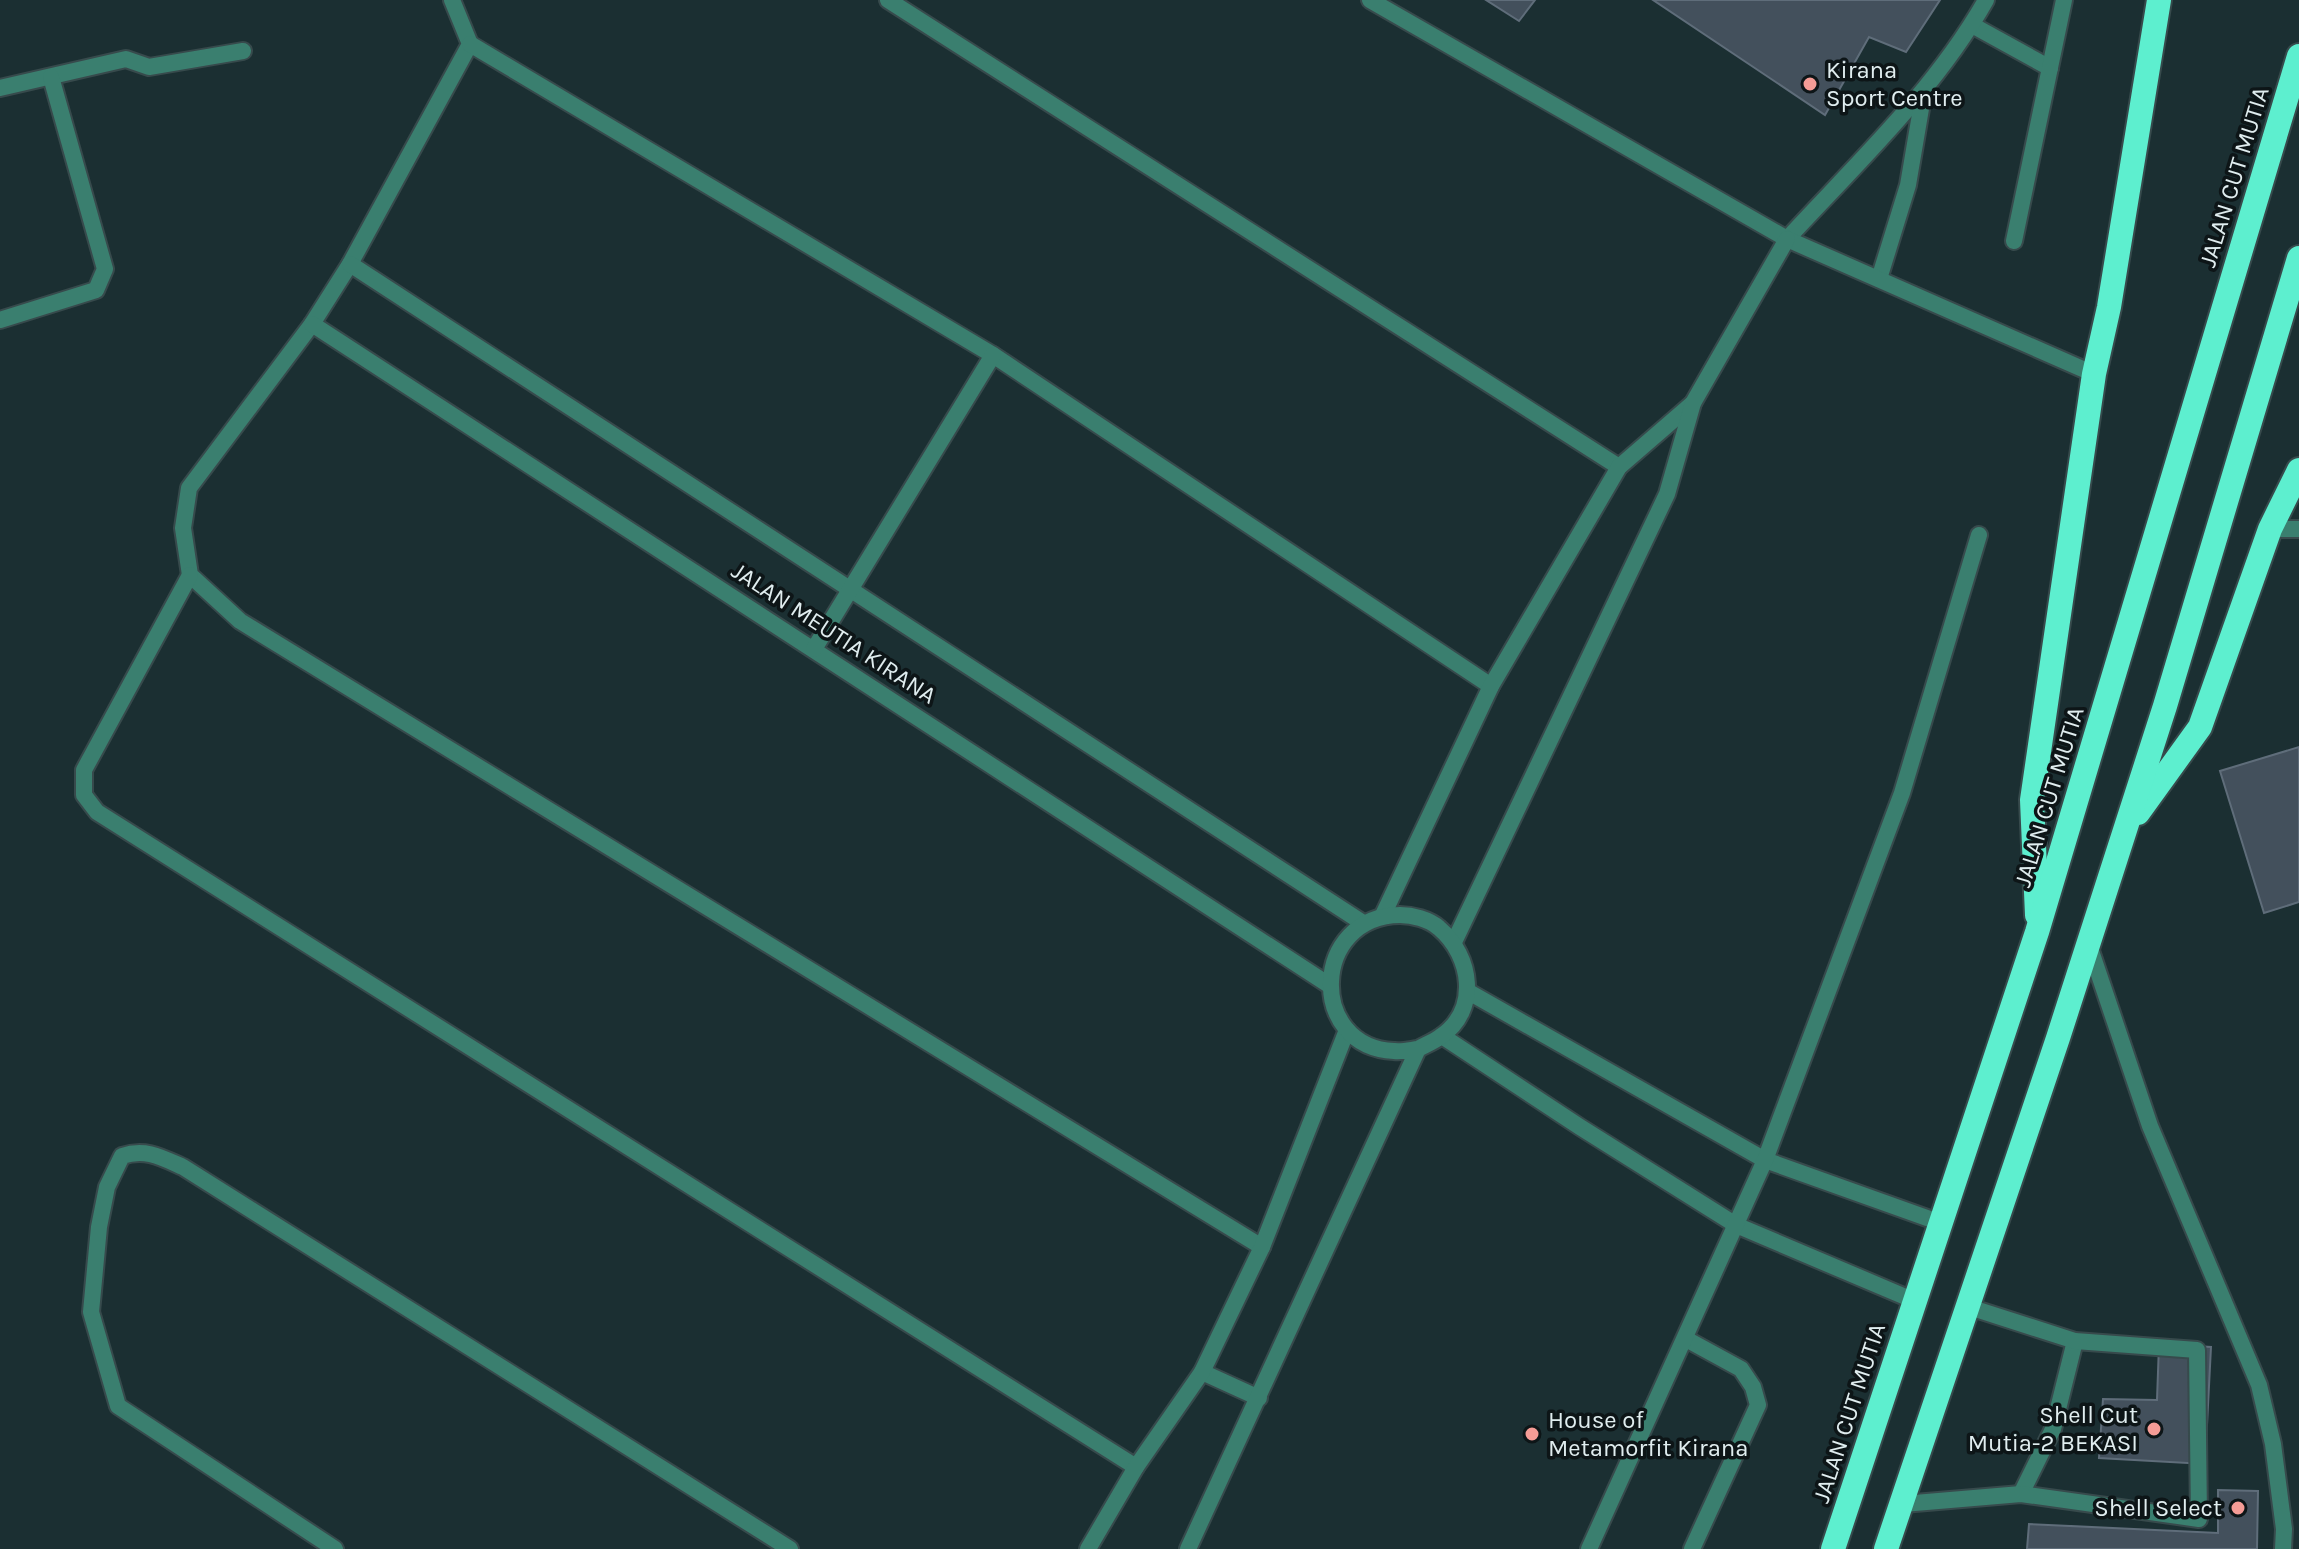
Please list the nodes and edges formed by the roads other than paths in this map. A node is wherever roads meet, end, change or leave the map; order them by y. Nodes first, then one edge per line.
1 (452, 0) edge
2 (888, 0) edge
3 (1370, 0) edge
4 (1986, 0) edge
5 (2064, 0) edge
6 (2159, 0) edge
7 (1972, 25) junction
8 (470, 44) junction
9 (243, 51) dead end
10 (2299, 56) edge
11 (2050, 68) junction
12 (51, 77) junction
13 (0, 88) edge
14 (1924, 91) junction
15 (1787, 239) junction
16 (2014, 241) dead end
17 (2299, 258) edge
18 (350, 264) junction
19 (1879, 279) junction
20 (0, 320) edge
21 (312, 324) junction
22 (993, 355) junction
23 (2094, 374) junction
24 (1693, 403) junction
25 (1619, 467) junction
26 (2299, 470) edge
27 (2270, 529) junction
28 (2299, 529) edge
29 (1979, 535) dead end
30 (190, 575) junction
31 (851, 589) junction
32 (814, 649) junction
33 (1491, 686) junction
34 (2125, 831) junction
35 (1383, 915) junction
36 (1363, 923) junction
37 (2037, 932) junction
38 (1454, 942) junction
39 (2088, 943) junction
40 (1329, 985) junction
41 (1467, 991) junction
42 (1347, 1030) junction
43 (1442, 1036) junction
44 (1418, 1049) junction
45 (1765, 1160) junction
46 (1941, 1223) junction
47 (1736, 1225) junction
48 (1262, 1247) junction
49 (1915, 1301) junction
50 (1966, 1306) junction
51 (1686, 1339) junction
52 (2075, 1341) junction
53 (1202, 1372) junction
54 (1259, 1398) junction
55 (1136, 1467) junction
56 (2021, 1494) junction
57 (1903, 1504) junction
58 (335, 1549) edge
59 (790, 1549) edge
60 (1088, 1549) edge
61 (1188, 1549) edge
62 (1589, 1549) edge
63 (1692, 1549) edge
64 (1833, 1549) edge
65 (1886, 1549) edge
66 (2283, 1549) edge

1 - 8 street
2 - 25 street
3 - 15 street
4 - 7 street
5 - 11 street
6 - 23 highway
7 - 11 street
7 - 14 street
8 - 18 street
8 - 22 street
9 - 12 street
10 - 37 highway, JALAN CUT MUTIA
11 - 16 street
12 - 13 street
12 - 20 street
14 - 15 street
14 - 19 street
15 - 19 street
15 - 24 street
17 - 34 highway
18 - 21 street
18 - 31 street, JALAN MEUTIA KIRANA
19 - 23 street
21 - 30 street
21 - 32 street, JALAN MEUTIA KIRANA
22 - 31 street
22 - 33 street
23 - 37 highway
24 - 25 street
24 - 38 street
25 - 33 street
26 - 27 highway
27 - 28 street
27 - 34 highway
29 - 45 street
30 - 48 street
30 - 55 street
31 - 32 street
31 - 36 street, JALAN MEUTIA KIRANA
32 - 40 street, JALAN MEUTIA KIRANA
33 - 35 street
34 - 39 highway
35 - 36 street
35 - 38 street
36 - 40 street
37 - 46 highway, JALAN CUT MUTIA
38 - 41 street
39 - 50 highway
39 - 66 street
40 - 42 street
41 - 43 street
41 - 45 street
42 - 44 street
42 - 48 street
43 - 44 street
43 - 47 street
44 - 54 street
45 - 46 street
45 - 47 street
46 - 49 highway, JALAN CUT MUTIA
47 - 49 street
47 - 51 street
48 - 53 street
49 - 64 highway, JALAN CUT MUTIA
50 - 52 street
50 - 57 highway
51 - 62 street
51 - 63 street
52 - 56 street
52 - 56 street
53 - 54 street
53 - 55 street
54 - 61 street
55 - 60 street
56 - 57 street
57 - 65 highway
58 - 59 street

